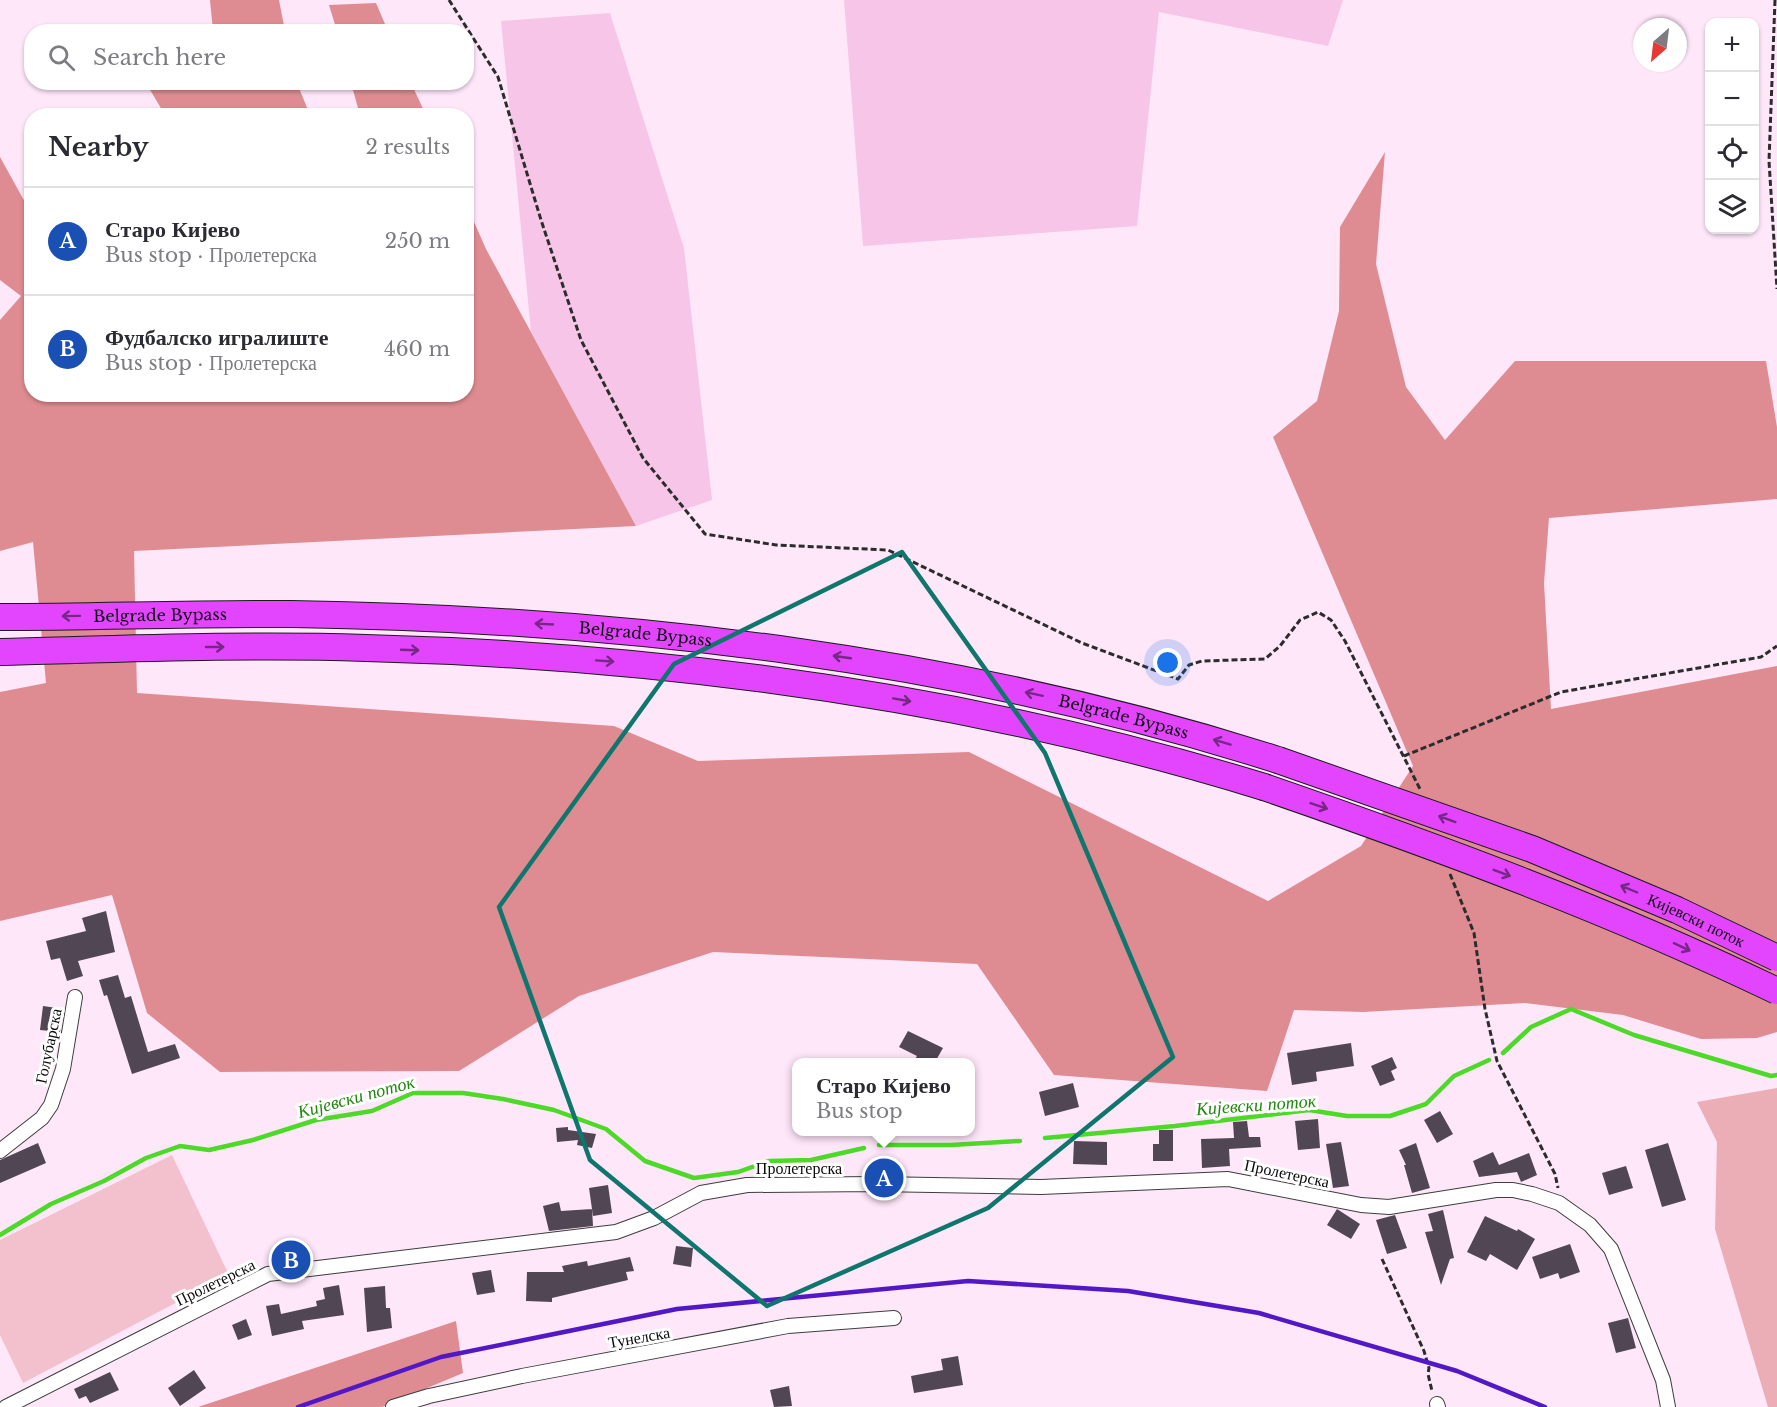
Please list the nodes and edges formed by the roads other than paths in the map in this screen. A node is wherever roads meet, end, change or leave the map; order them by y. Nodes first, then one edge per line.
1 (2, 617) edge
2 (0, 652) edge
3 (1278, 760) joint
4 (1264, 787) joint
5 (1777, 958) edge
6 (1777, 992) edge
7 (75, 997) dead end
8 (0, 1151) edge
9 (894, 1318) dead end
10 (6, 1407) edge
11 (393, 1407) edge
12 (1668, 1407) edge

3 -> 1 highway, Belgrade Bypass
2 -> 4 highway, Belgrade Bypass
5 -> 3 highway, Кијевски поток, bridge
4 -> 6 highway, Кијевски поток, bridge
7 - 8 street, Голубарска
9 - 11 street, Тунелска
10 - 12 street, Пролетерска

